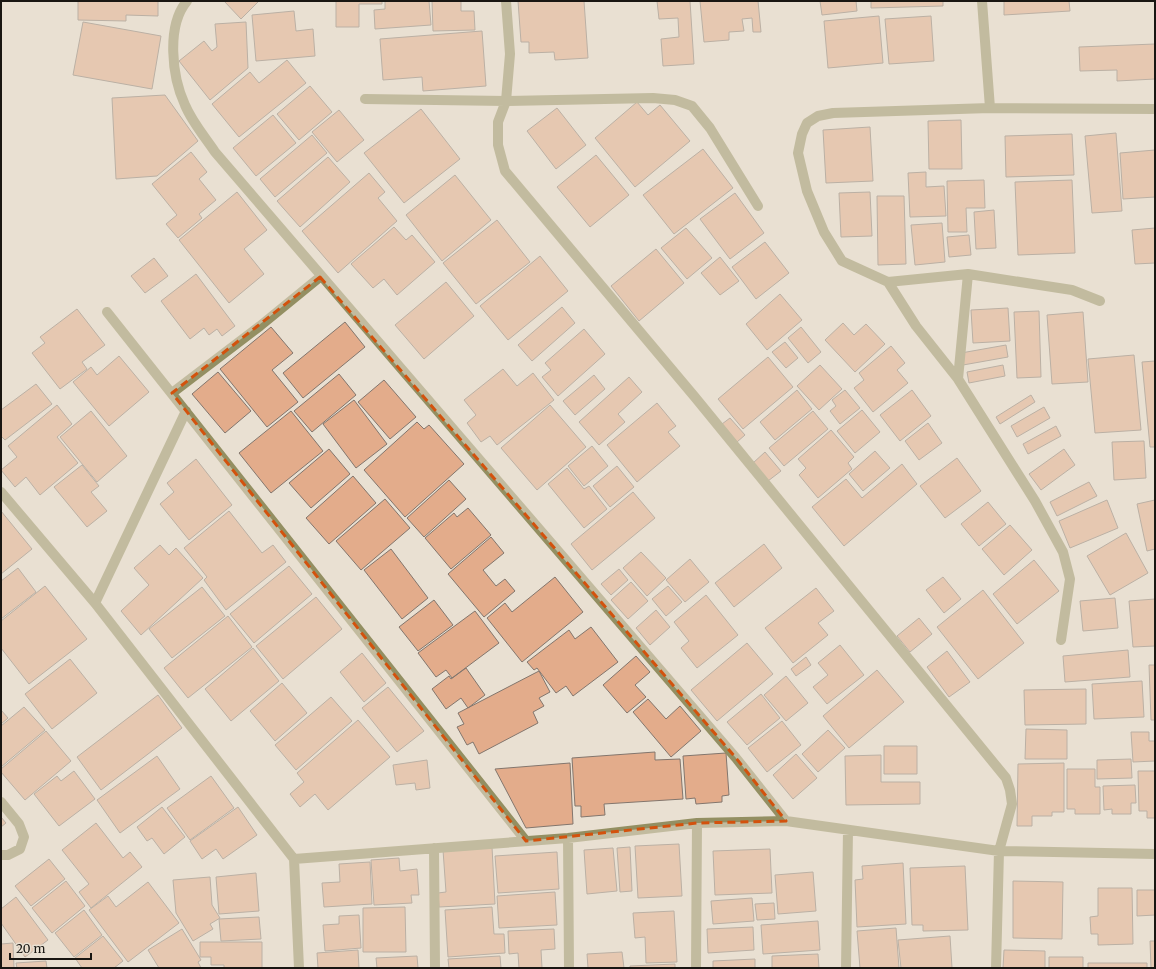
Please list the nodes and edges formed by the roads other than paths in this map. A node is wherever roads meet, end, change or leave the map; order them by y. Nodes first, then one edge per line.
1 (187, 1) edge
2 (506, 1) edge
3 (982, 1) edge
4 (365, 99) dead end
5 (506, 101) junction
6 (990, 108) junction
7 (1155, 109) edge
8 (758, 206) dead end
9 (968, 274) junction
10 (320, 277) junction
11 (888, 282) junction
12 (1100, 301) dead end
13 (107, 312) dead end
14 (958, 379) junction
15 (172, 393) junction
16 (186, 411) junction
17 (1, 492) edge
18 (95, 603) junction
19 (1061, 640) dead end
20 (1, 802) edge
21 (786, 821) junction
22 (697, 823) junction
23 (848, 830) junction
24 (568, 838) junction
25 (526, 841) junction
26 (434, 848) junction
27 (999, 851) junction
28 (1155, 854) edge
29 (1, 855) edge
30 (294, 859) junction
31 (299, 968) edge
32 (435, 968) edge
33 (569, 968) edge
34 (696, 968) edge
35 (846, 968) edge
36 (996, 968) edge

1 - 10 street
2 - 5 street
3 - 6 street
4 - 5 street
5 - 8 street
5 - 27 street
6 - 7 street
6 - 11 street
9 - 11 street
9 - 12 street
9 - 14 street
10 - 15 street
10 - 21 street
11 - 14 street
13 - 15 street
14 - 19 street
15 - 16 street
16 - 18 street
16 - 25 street
17 - 18 street
18 - 30 street
20 - 29 street
21 - 22 street
21 - 23 street
22 - 24 street
22 - 34 street
23 - 27 street
23 - 35 street
24 - 25 street
24 - 33 street
25 - 26 street
26 - 30 street
26 - 32 street
27 - 28 street
27 - 36 street
30 - 31 street

